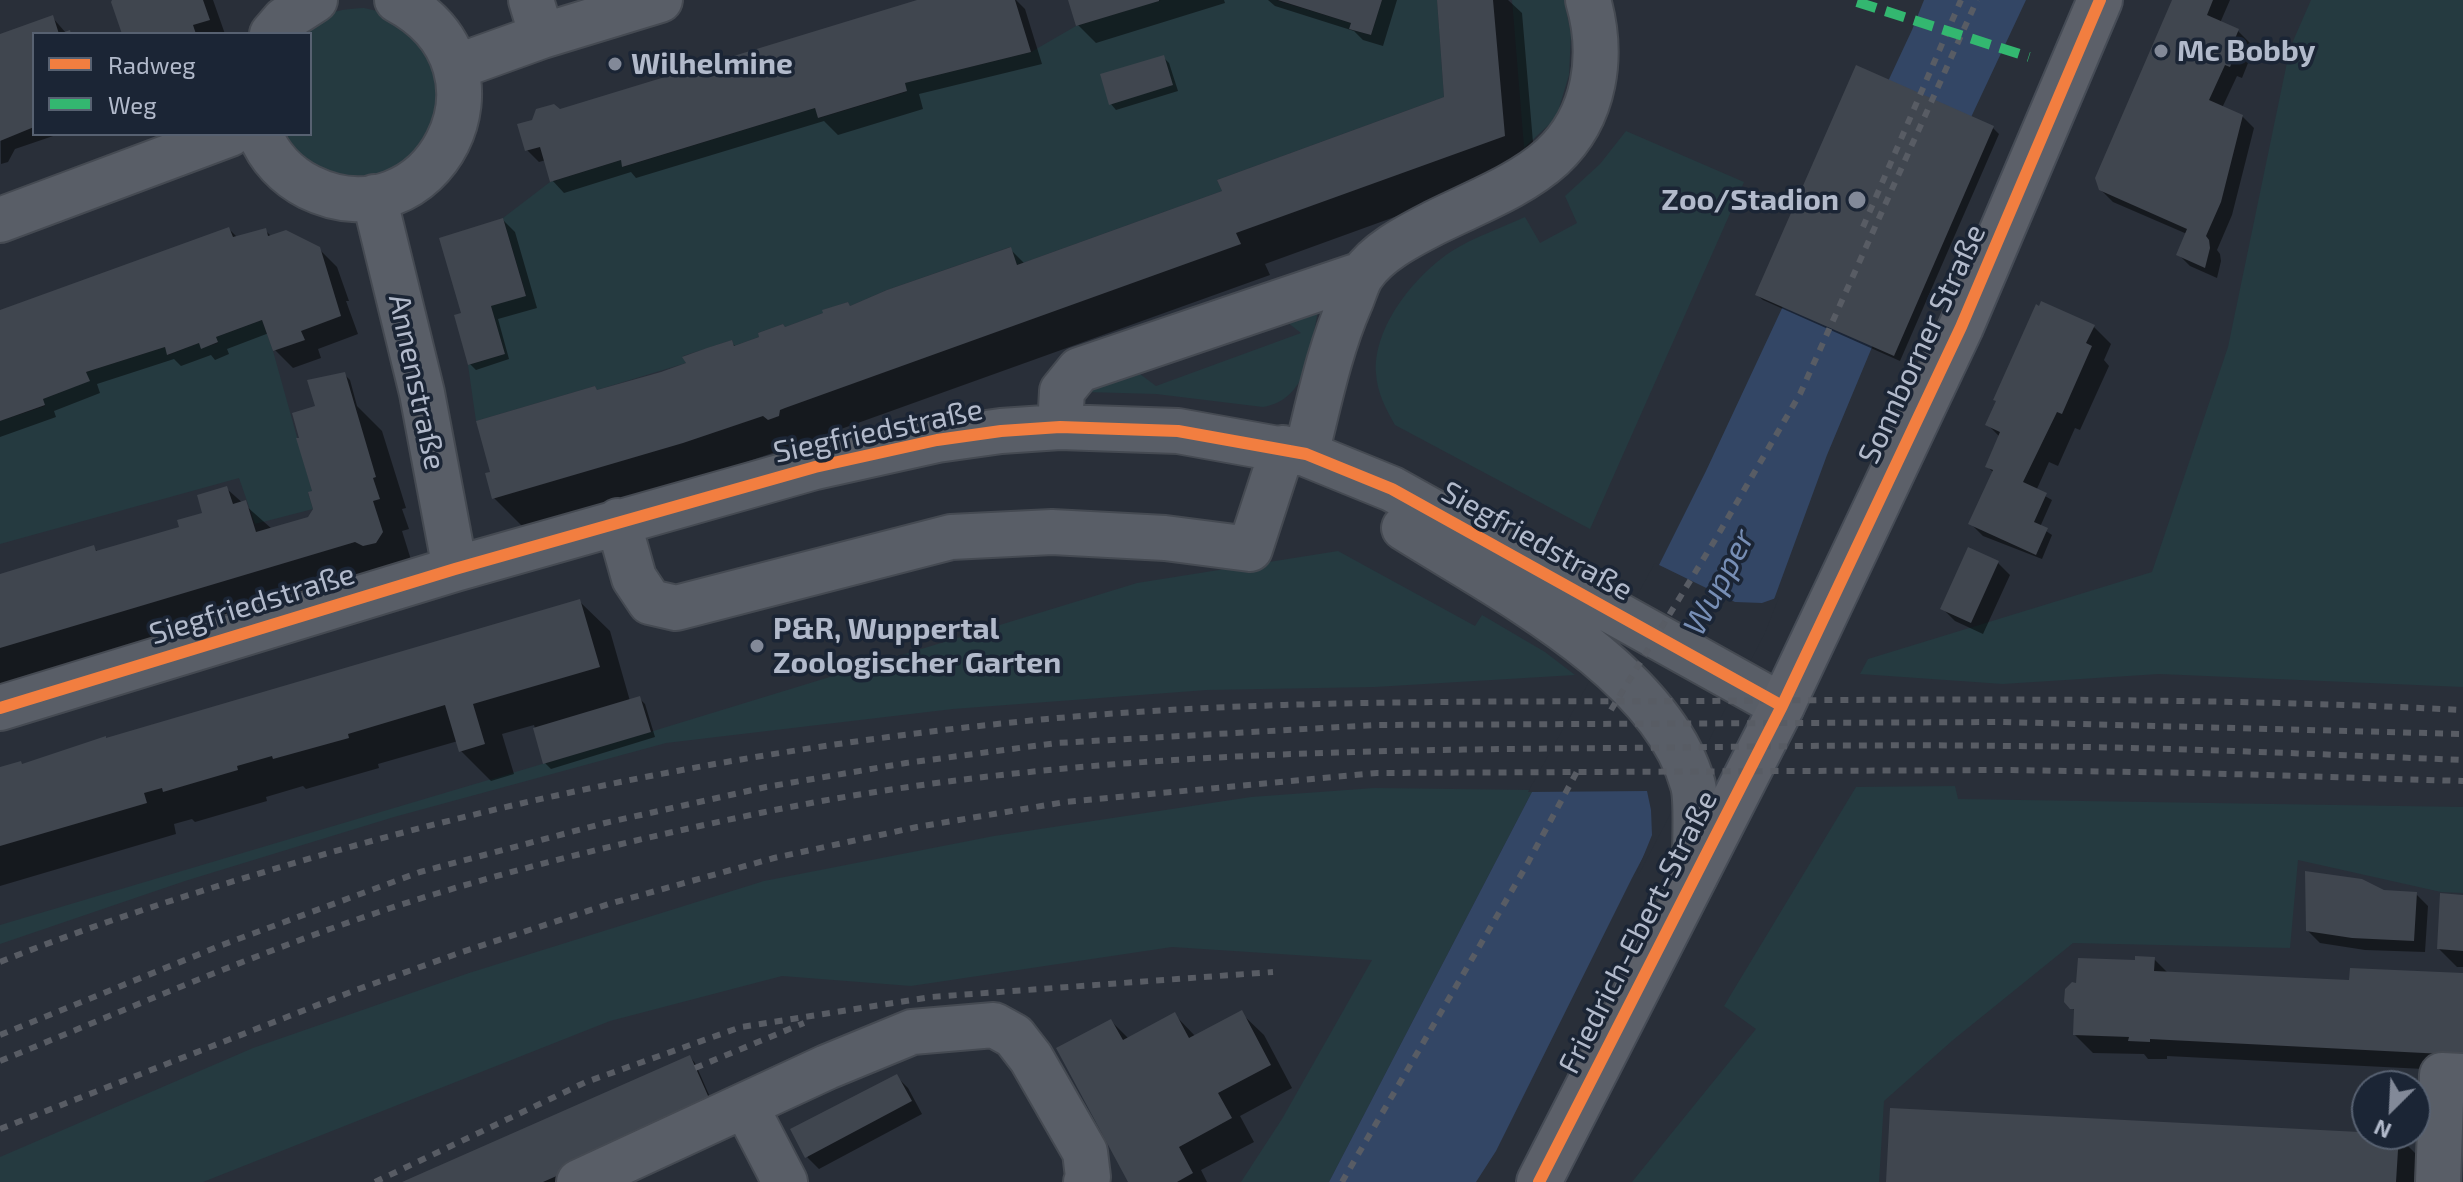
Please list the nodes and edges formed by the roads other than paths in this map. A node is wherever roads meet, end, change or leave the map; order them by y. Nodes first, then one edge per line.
1 (315, 0) edge
2 (397, 0) edge
3 (660, 0) edge
4 (1588, 0) edge
5 (2100, 0) edge
6 (536, 18) edge
7 (274, 32) edge
8 (456, 67) junction
9 (225, 136) edge
10 (261, 136) edge
11 (374, 197) junction
12 (0, 220) edge
13 (1362, 274) junction
14 (1060, 427) junction
15 (1295, 451) junction
16 (618, 521) junction
17 (455, 569) junction
18 (1567, 609) junction
19 (1764, 696) junction
20 (0, 708) edge
21 (1695, 876) junction
22 (2463, 1076) edge
23 (745, 1105) junction
24 (579, 1182) edge
25 (785, 1182) edge
26 (1086, 1182) edge
27 (1539, 1182) edge
28 (2438, 1182) edge

1 - 7 street
2 - 8 street
3 - 6 street
4 - 13 street
5 - 19 main road, Sonnborner Straße
6 - 8 street
8 - 11 street
9 - 12 street
10 - 11 street
11 - 17 street, Annenstraße
13 - 14 street
13 - 15 street
14 - 15 street, Siegfriedstraße
14 - 16 street, Siegfriedstraße
15 - 16 street
15 - 18 street, Siegfriedstraße
16 - 17 street, Siegfriedstraße
17 - 20 street, Siegfriedstraße
18 - 19 street, Siegfriedstraße
18 - 21 street, Siegfriedstraße
19 - 21 main road, Friedrich-Ebert-Straße
21 - 27 main road, Friedrich-Ebert-Straße
22 - 28 street
23 - 24 street
23 - 25 street
23 - 26 street

